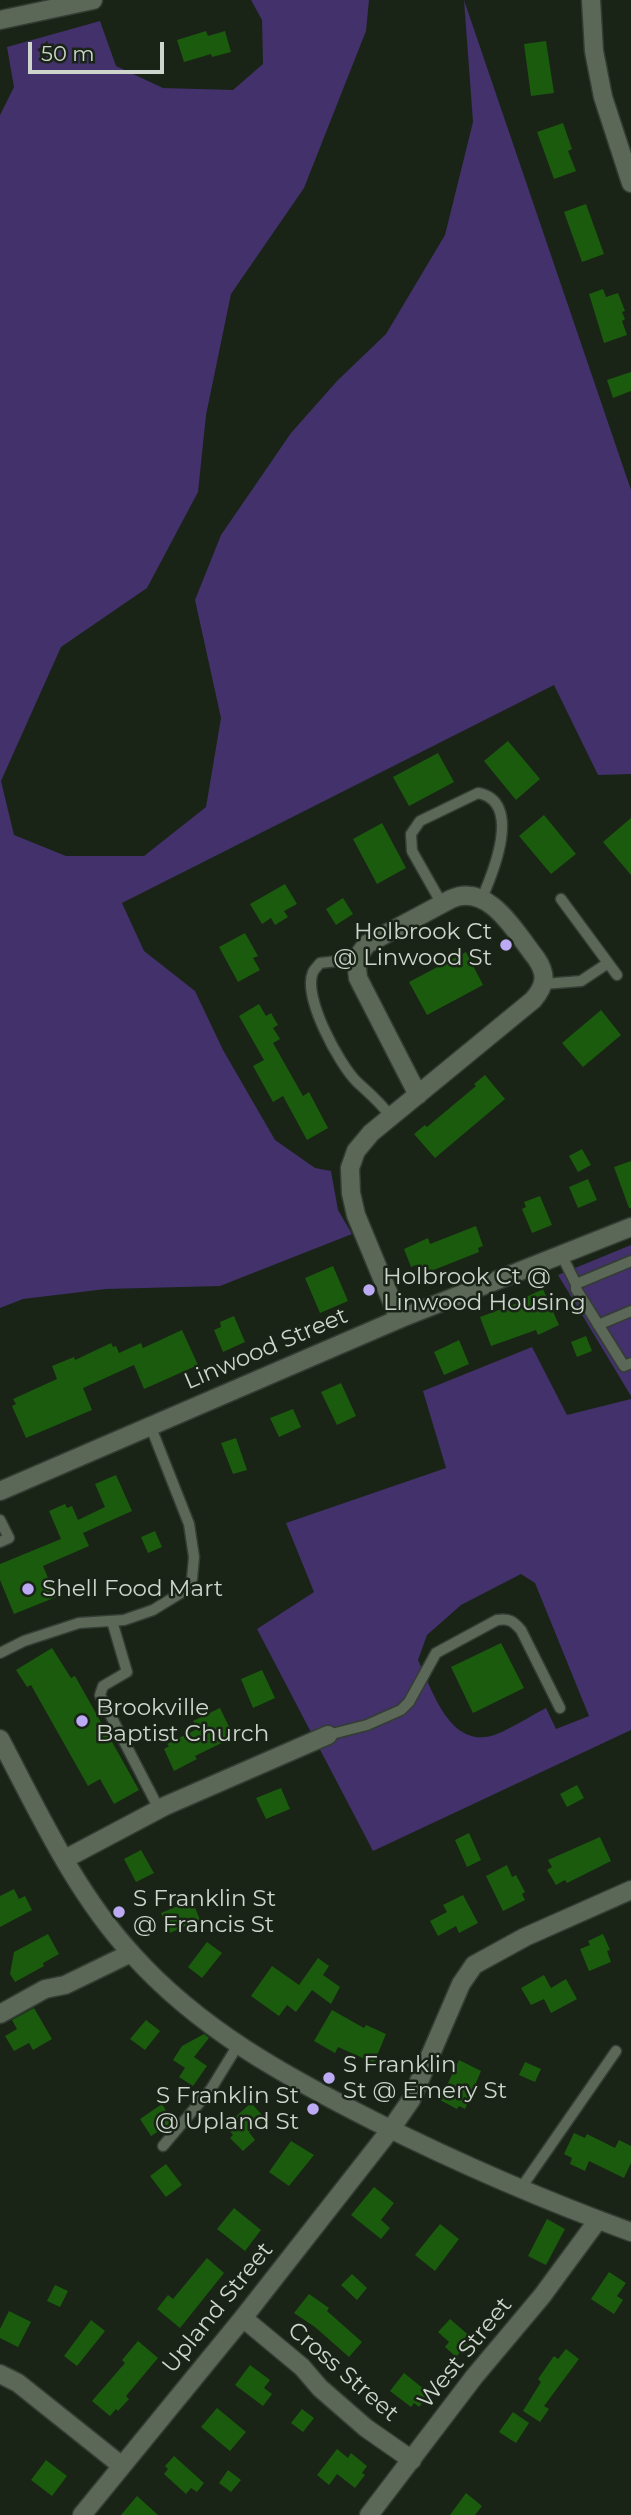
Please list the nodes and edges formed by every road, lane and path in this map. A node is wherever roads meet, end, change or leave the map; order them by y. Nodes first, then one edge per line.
1 (93, 0) edge
2 (591, 0) edge
3 (0, 20) edge
4 (625, 145) edge
5 (631, 183) edge
6 (482, 898) junction
7 (561, 899) dead end
8 (442, 904) junction
9 (356, 959) junction
10 (608, 963) junction
11 (617, 975) dead end
12 (544, 984) junction
13 (418, 1096) junction
14 (391, 1117) junction
15 (631, 1227) edge
16 (561, 1254) junction
17 (631, 1261) edge
18 (576, 1284) junction
19 (631, 1311) edge
20 (398, 1319) junction
21 (598, 1325) junction
22 (631, 1363) edge
23 (150, 1424) junction
24 (0, 1490) edge
25 (0, 1520) edge
26 (0, 1542) edge
27 (112, 1621) junction
28 (0, 1653) edge
29 (560, 1708) dead end
30 (328, 1735) joint
31 (0, 1739) edge
32 (159, 1809) junction
33 (65, 1860) junction
34 (631, 1890) edge
35 (131, 1953) junction
36 (0, 2014) edge
37 (237, 2045) junction
38 (617, 2051) dead end
39 (391, 2129) junction
40 (163, 2146) dead end
41 (520, 2188) junction
42 (598, 2220) junction
43 (631, 2232) edge
44 (243, 2318) junction
45 (0, 2374) edge
46 (412, 2459) junction
47 (122, 2466) junction
48 (82, 2515) edge
49 (369, 2515) edge

1 - 3 street
2 - 4 street
4 - 5 street
6 - 8 street
6 - 8 lane
6 - 12 street
7 - 10 lane
8 - 9 street
9 - 13 street
9 - 14 lane
10 - 11 lane
10 - 12 lane
12 - 13 street
13 - 14 street
14 - 20 street
15 - 16 street, Linwood Street
16 - 18 lane
16 - 20 street, Linwood Street
17 - 18 lane
18 - 21 lane
19 - 21 lane
20 - 23 street, Linwood Street
21 - 22 lane
23 - 24 street, Linwood Street
23 - 27 lane
25 - 26 lane
27 - 28 lane
27 - 32 lane
29 - 30 lane
30 - 32 street
31 - 33 street
32 - 33 street
33 - 35 street
34 - 39 street, Upland Street
35 - 36 street
35 - 37 street
37 - 39 street
37 - 40 lane
38 - 41 lane
39 - 41 street
39 - 44 street, Upland Street
41 - 42 street
42 - 43 street
42 - 46 street, West Street
44 - 46 street, Cross Street
44 - 47 street, Upland Street
45 - 47 street
46 - 49 street, West Street
47 - 48 street, Upland Street

